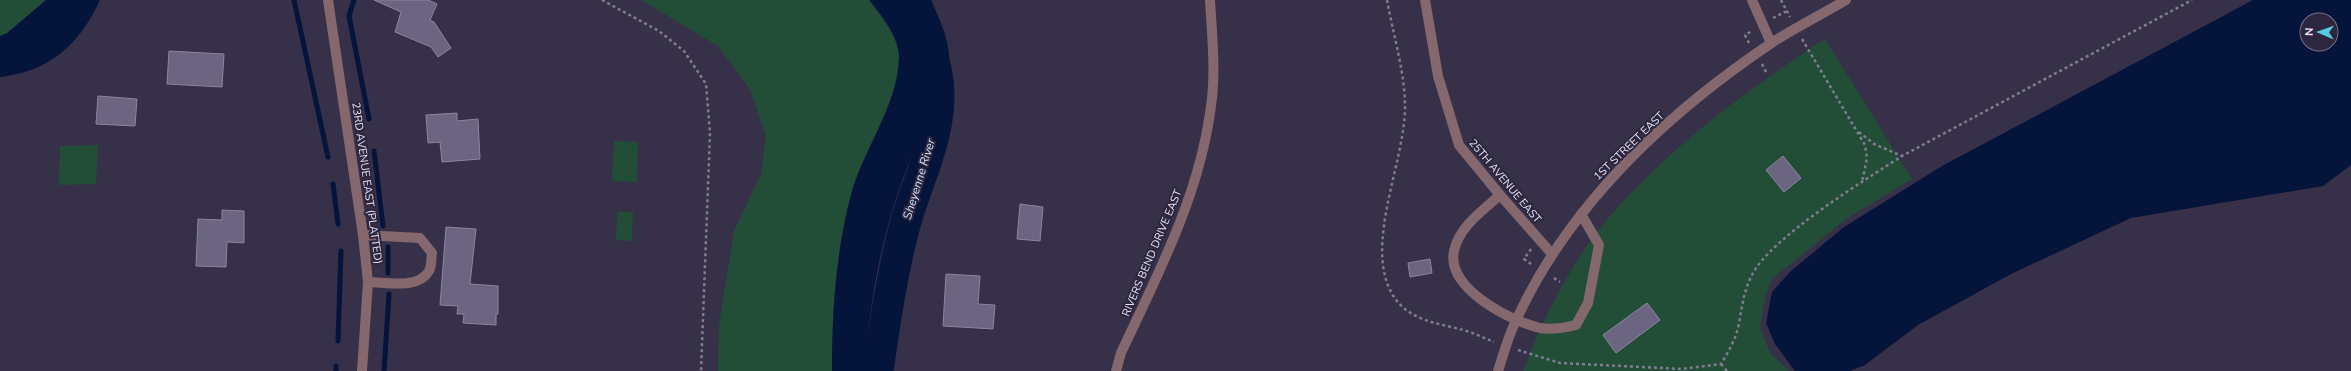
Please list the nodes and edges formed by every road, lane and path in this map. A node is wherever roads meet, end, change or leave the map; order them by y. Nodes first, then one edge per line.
1 (328, 0) edge
2 (602, 0) edge
3 (1210, 0) edge
4 (1387, 0) edge
5 (1425, 0) edge
6 (1752, 0) edge
7 (1781, 0) edge
8 (1846, 0) edge
9 (2192, 0) edge
10 (1796, 29) junction
11 (1771, 43) junction
12 (1858, 131) junction
13 (1902, 156) junction
14 (1862, 182) junction
15 (1500, 195) junction
16 (1581, 214) junction
17 (363, 235) junction
18 (1552, 254) junction
19 (368, 282) junction
20 (1517, 319) junction
21 (1486, 338) dead end
22 (1525, 353) dead end
23 (1721, 364) junction
24 (362, 371) edge
25 (700, 371) edge
26 (1116, 371) edge
27 (1498, 371) edge
28 (1727, 371) edge

1 - 17 street, 23RD AVENUE EAST (PLATTED)
2 - 25 path
3 - 26 street, RIVERS BEND DRIVE EAST
4 - 21 path
5 - 15 street, 25TH AVENUE EAST
6 - 11 street
7 - 10 path
8 - 10 street, 1ST STREET EAST
9 - 13 path
10 - 11 street, 1ST STREET EAST
10 - 12 path
11 - 16 street, 1ST STREET EAST
12 - 13 path
12 - 14 path
13 - 14 path
14 - 23 path
15 - 18 street, 25TH AVENUE EAST
15 - 20 street
16 - 18 street, 1ST STREET EAST
16 - 20 street
17 - 19 street, 23RD AVENUE EAST (PLATTED)
17 - 19 street
18 - 20 street, 1ST STREET EAST
19 - 24 street, 23RD AVENUE EAST (PLATTED)
20 - 27 street, 1ST STREET EAST
22 - 23 path
23 - 28 path

